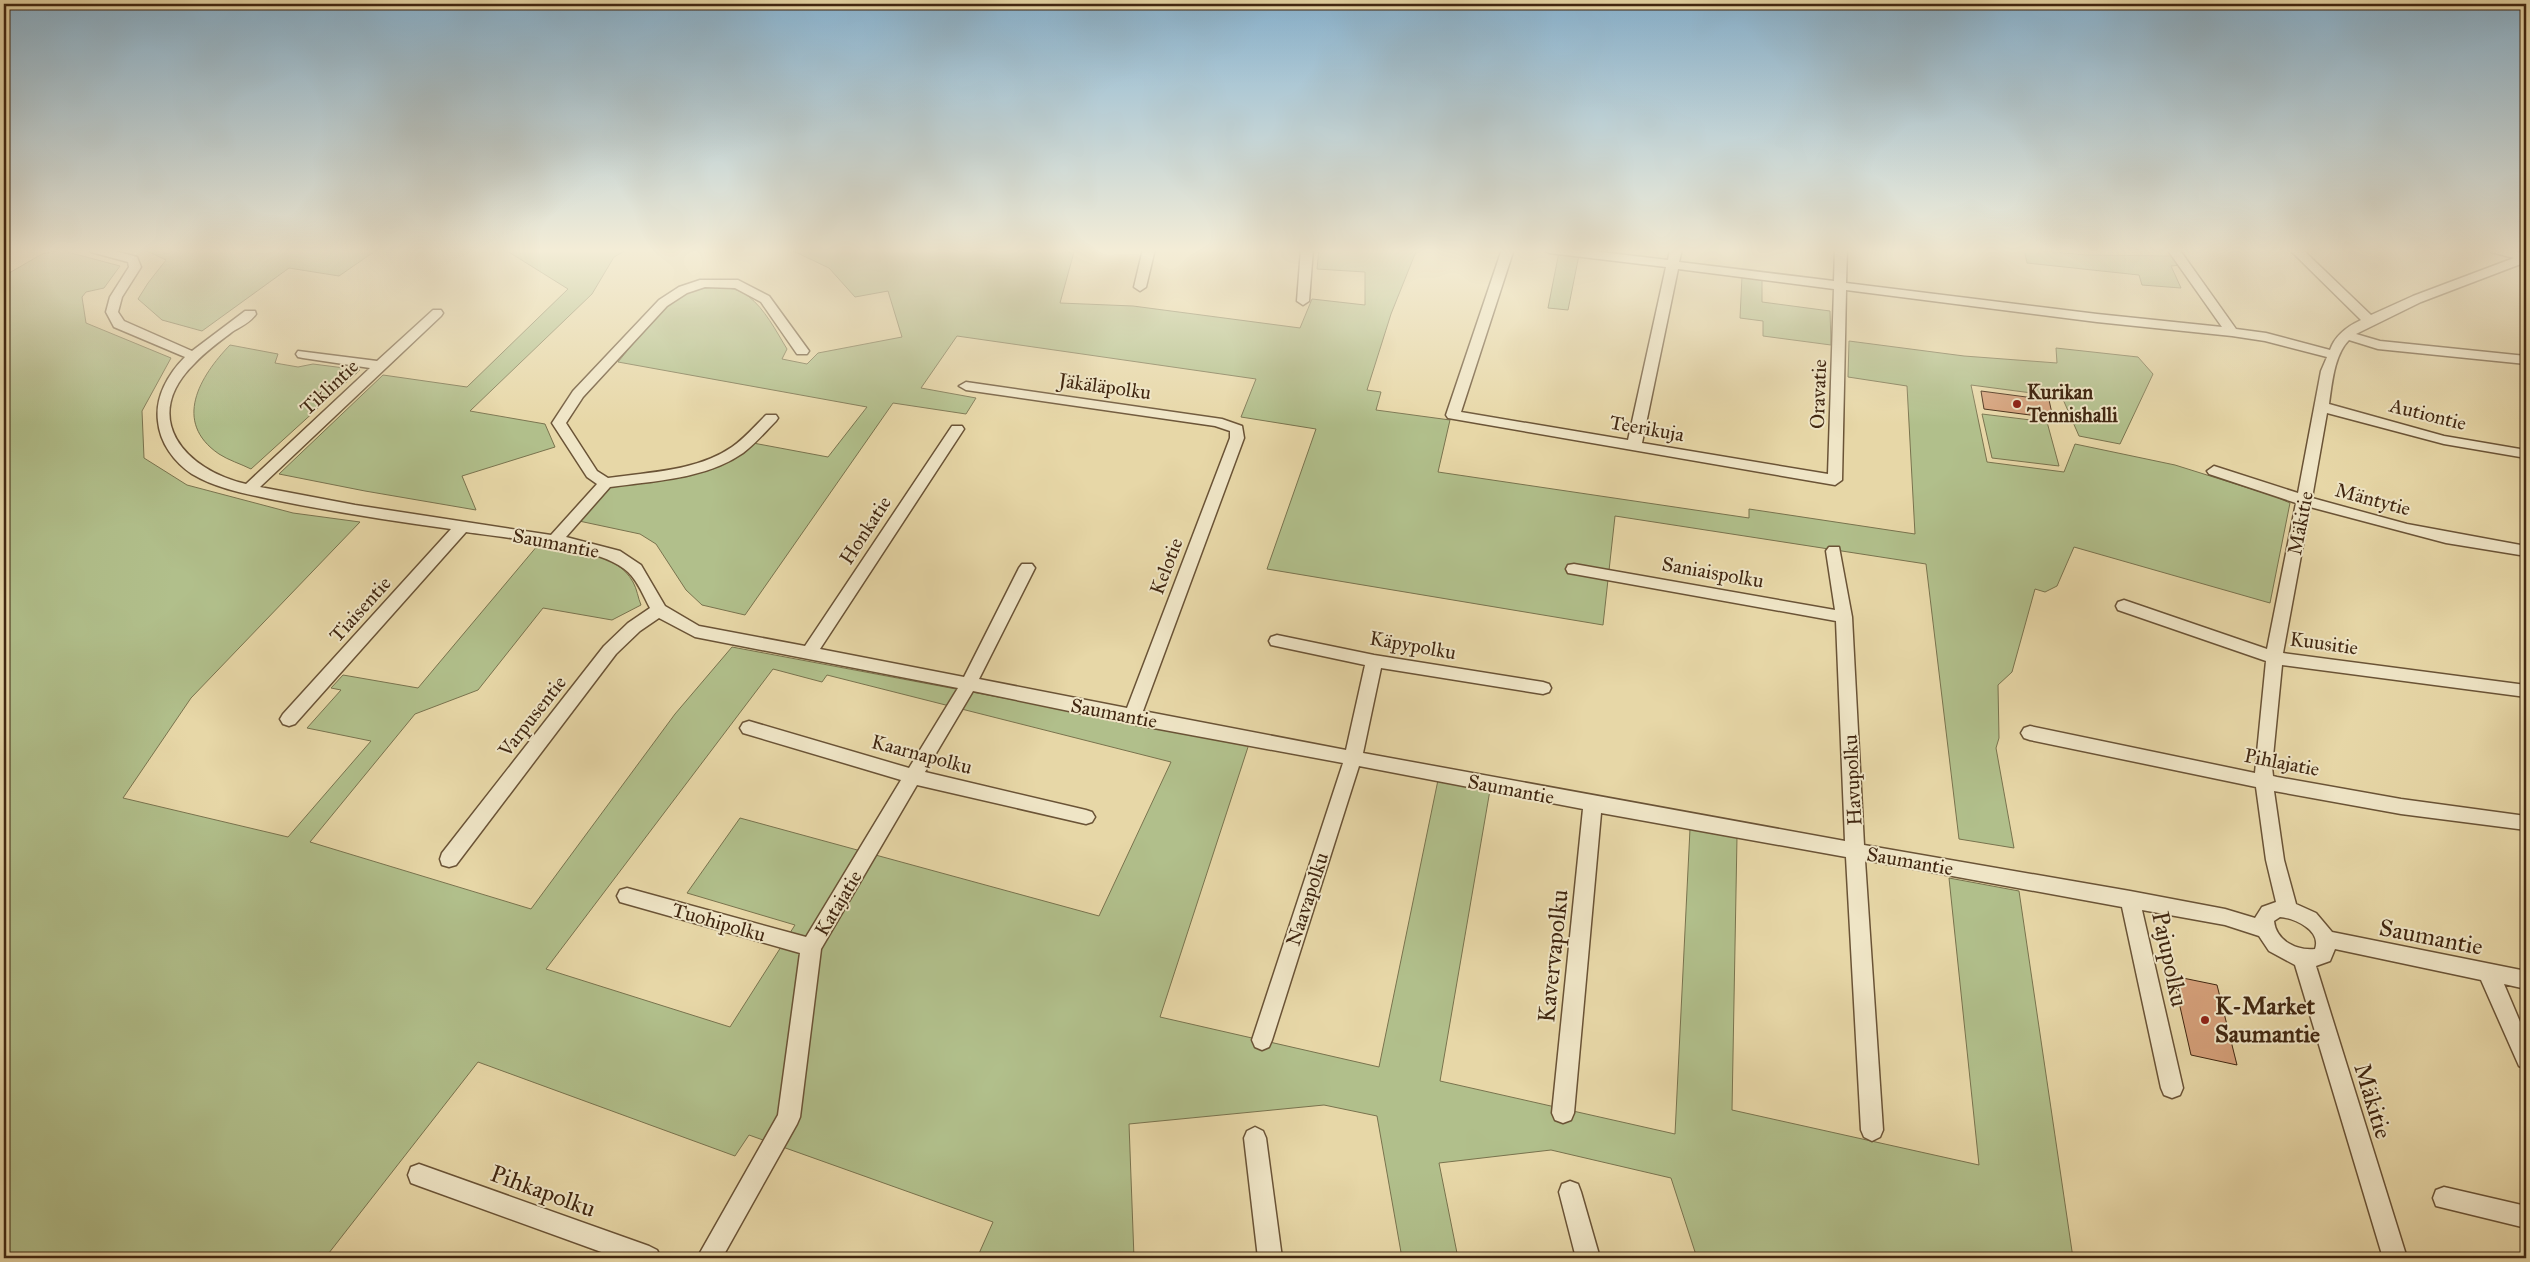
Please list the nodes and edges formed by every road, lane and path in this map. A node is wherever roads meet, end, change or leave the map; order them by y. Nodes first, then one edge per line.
1 (113, 308) edge
2 (658, 308) edge
3 (771, 308) edge
4 (1488, 308) edge
5 (1665, 308) edge
6 (1840, 308) edge
7 (2016, 308) edge
8 (2216, 308) edge
9 (2356, 308) edge
10 (2397, 308) edge
11 (437, 313) dead end
12 (250, 314) dead end
13 (2369, 320) junction
14 (2232, 332) junction
15 (2347, 335) junction
16 (802, 351) dead end
17 (303, 354) dead end
18 (2333, 355) junction
19 (193, 356) junction
20 (2526, 360) edge
21 (380, 366) junction
22 (966, 386) dead end
23 (2322, 406) junction
24 (771, 418) dead end
25 (957, 429) dead end
26 (1237, 429) joint
27 (1634, 446) junction
28 (2526, 454) edge
29 (2214, 471) dead end
30 (1835, 480) joint
31 (606, 483) junction
32 (249, 489) junction
33 (2304, 501) junction
34 (463, 526) junction
35 (554, 541) junction
36 (1834, 551) dead end
37 (2526, 551) edge
38 (1027, 568) dead end
39 (1574, 569) dead end
40 (2124, 606) dead end
41 (659, 610) junction
42 (1844, 617) junction
43 (1277, 641) dead end
44 (808, 654) junction
45 (2274, 658) junction
46 (1374, 661) junction
47 (968, 685) junction
48 (1543, 688) dead end
49 (2526, 691) edge
50 (1132, 717) junction
51 (289, 720) dead end
52 (750, 728) dead end
53 (2030, 733) dead end
54 (1353, 758) junction
55 (914, 777) junction
56 (2264, 782) junction
57 (1593, 804) junction
58 (1086, 818) dead end
59 (2526, 824) edge
60 (1855, 852) junction
61 (448, 859) dead end
62 (627, 896) dead end
63 (2130, 899) junction
64 (2288, 910) junction
65 (2266, 930) junction
66 (2326, 939) junction
67 (811, 947) junction
68 (2303, 958) junction
69 (2489, 974) junction
70 (2526, 980) edge
71 (1262, 1040) dead end
72 (2526, 1059) edge
73 (2172, 1088) dead end
74 (1563, 1113) dead end
75 (1872, 1130) dead end
76 (1255, 1138) dead end
77 (419, 1175) dead end
78 (1570, 1192) dead end
79 (2444, 1198) dead end
80 (2526, 1218) edge
81 (649, 1258) edge
82 (709, 1258) edge
83 (1270, 1258) edge
84 (1588, 1258) edge
85 (2395, 1258) edge

1 - 19 street
2 - 31 street
3 - 16 street
4 - 27 street, Teerikuja
5 - 27 street
6 - 30 street, Oravatie
7 - 14 street
8 - 14 street
9 - 13 street
10 - 13 street, Mäkitie
11 - 21 street, Tiklintie
12 - 19 street, Saumantie
13 - 15 street, Mäkitie
14 - 18 street
15 - 18 street, Mäkitie
15 - 20 street
17 - 21 street
18 - 23 street, Mäkitie
19 - 32 street, Saumantie
21 - 32 street, Tiklintie
22 - 26 street, Jäkäläpolku
23 - 28 street, Autiontie
23 - 33 street, Mäkitie
24 - 31 street
25 - 44 street, Honkatie
26 - 50 street, Kelotie
27 - 30 street, Teerikuja
29 - 33 street, Mäntytie
31 - 35 street
32 - 34 street, Saumantie
33 - 37 street, Mäntytie
33 - 45 street, Mäkitie
34 - 35 street, Saumantie
34 - 51 street, Tiaisentie
35 - 41 street, Saumantie
36 - 42 street, Havupolku
38 - 47 street, Katajatie
39 - 42 street, Saniaispolku
40 - 45 street, Kuusitie
41 - 44 street, Saumantie
41 - 61 street, Varpusentie
42 - 60 street, Havupolku
43 - 46 street, Käpypolku
44 - 47 street, Saumantie
45 - 49 street, Kuusitie
45 - 56 street, Mäkitie
46 - 48 street, Käpypolku
46 - 54 street, Naavapolku
47 - 50 street, Saumantie
47 - 55 street, Katajatie
50 - 54 street, Saumantie
52 - 55 street, Kaarnapolku
53 - 56 street, Pihlajatie
54 - 57 street, Saumantie
54 - 71 street, Naavapolku
55 - 58 street, Kaarnapolku
55 - 67 street, Katajatie
56 - 59 street, Pihlajatie
56 - 64 street, Mäkitie
57 - 60 street, Saumantie
57 - 74 street, Kavervapolku
60 - 63 street, Saumantie
60 - 75 street, Havupolku
62 - 67 street, Tuohipolku
63 - 65 street, Saumantie
63 - 73 street, Pajupolku
64 - 65 street
64 - 66 street
65 - 68 street
66 - 68 street
66 - 69 street, Saumantie
67 - 82 street, Katajatie
68 - 85 street, Mäkitie
69 - 70 street, Saumantie
69 - 72 street
76 - 83 street
77 - 81 street, Pihkapolku
78 - 84 street
79 - 80 street

